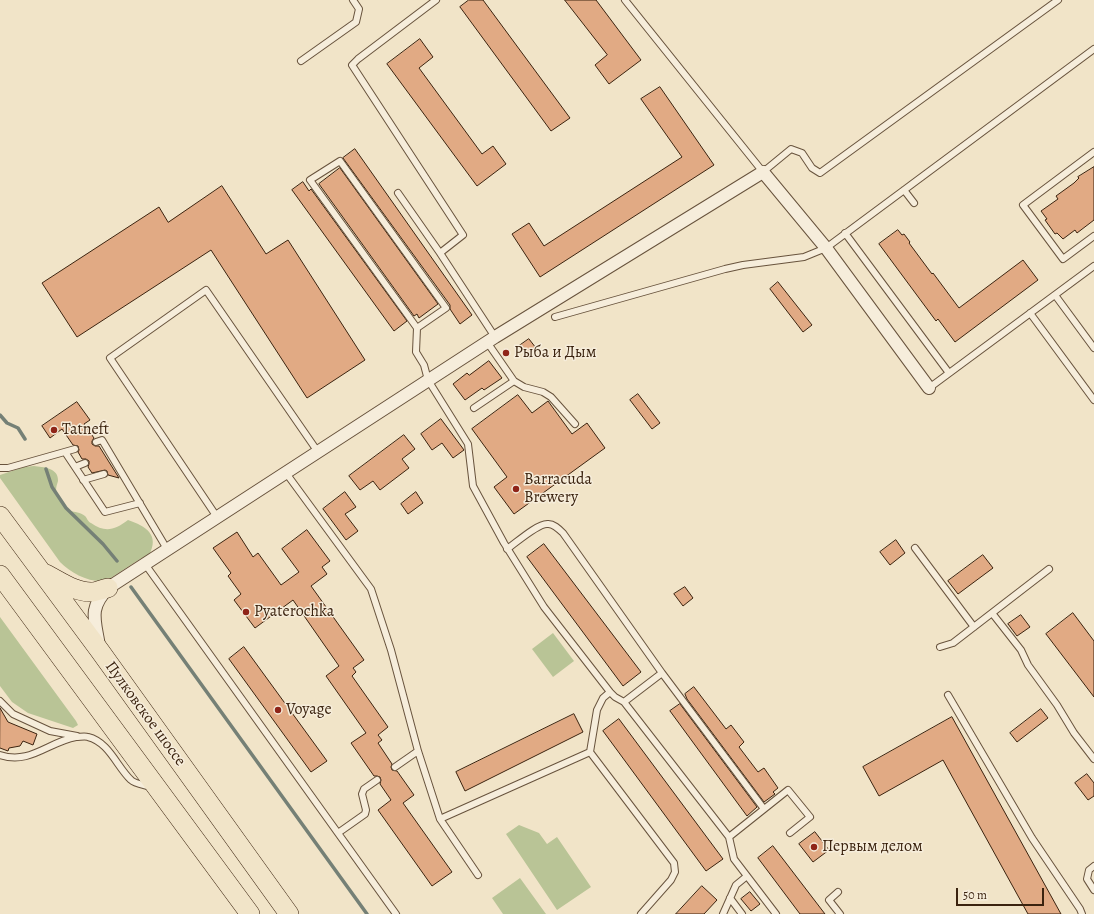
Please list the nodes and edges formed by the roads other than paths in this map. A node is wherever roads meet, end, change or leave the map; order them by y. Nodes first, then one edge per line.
1 (353, 0) edge
2 (436, 0) edge
3 (625, 0) edge
4 (1058, 0) edge
5 (1094, 49) edge
6 (301, 61) dead end
7 (1094, 152) edge
8 (763, 172) junction
9 (904, 190) junction
10 (398, 193) dead end
11 (914, 204) dead end
12 (846, 233) junction
13 (1094, 236) edge
14 (826, 248) junction
15 (440, 253) junction
16 (1094, 266) edge
17 (1055, 295) junction
18 (1030, 313) junction
19 (555, 317) dead end
20 (417, 328) junction
21 (491, 340) junction
22 (1094, 348) edge
23 (949, 373) junction
24 (428, 380) junction
25 (514, 381) junction
26 (929, 388) joint
27 (1094, 400) edge
28 (474, 408) dead end
29 (575, 424) dead end
30 (96, 442) dead end
31 (75, 449) dead end
32 (65, 452) junction
33 (318, 452) junction
34 (85, 463) dead end
35 (75, 466) junction
36 (0, 468) edge
37 (286, 473) junction
38 (104, 474) dead end
39 (84, 480) junction
40 (140, 503) junction
41 (0, 516) edge
42 (217, 517) junction
43 (915, 548) dead end
44 (167, 549) junction
45 (508, 549) junction
46 (145, 564) junction
47 (1049, 569) dead end
48 (41, 571) junction
49 (0, 575) edge
50 (108, 588) junction
51 (992, 613) junction
52 (974, 627) junction
53 (940, 647) dead end
54 (100, 651) junction
55 (662, 673) junction
56 (610, 692) junction
57 (948, 695) dead end
58 (0, 701) edge
59 (624, 702) junction
60 (81, 736) junction
61 (418, 751) junction
62 (590, 752) junction
63 (0, 755) edge
64 (1094, 759) edge
65 (395, 767) dead end
66 (377, 780) dead end
67 (158, 789) junction
68 (764, 809) junction
69 (440, 819) junction
70 (338, 833) junction
71 (790, 833) dead end
72 (729, 837) junction
73 (1094, 866) edge
74 (478, 875) dead end
75 (747, 876) junction
76 (1094, 890) edge
77 (838, 892) dead end
78 (730, 898) junction
79 (250, 914) edge
80 (289, 914) edge
81 (396, 914) edge
82 (641, 914) edge
83 (723, 914) edge
84 (742, 914) edge
85 (776, 914) edge
86 (840, 914) edge
87 (1082, 914) edge

1 - 6 lane
2 - 15 lane
3 - 8 lane
4 - 8 lane
5 - 9 lane
7 - 13 lane
8 - 14 street
8 - 21 street
9 - 11 lane
9 - 12 lane
10 - 15 lane
12 - 14 lane
12 - 23 lane
14 - 19 lane
14 - 26 street
15 - 21 lane
16 - 17 lane
17 - 18 lane
17 - 22 lane
18 - 23 lane
18 - 27 lane
20 - 20 lane
20 - 24 lane
21 - 24 street
21 - 25 lane
23 - 26 lane
24 - 33 street
24 - 45 lane
25 - 28 lane
25 - 29 lane
30 - 40 lane
31 - 32 lane
32 - 35 lane
32 - 36 lane
33 - 37 street
33 - 42 lane
34 - 35 lane
35 - 39 lane
37 - 42 street
37 - 61 lane
38 - 39 lane
39 - 40 lane
40 - 44 lane
41 - 48 highway, Пулковское шоссе
42 - 44 street
43 - 52 lane
44 - 46 street
45 - 55 lane
45 - 56 lane
46 - 50 street
46 - 70 lane
47 - 51 lane
48 - 50 highway
48 - 54 highway, Пулковское шоссе
49 - 67 highway
50 - 54 street
51 - 52 lane
51 - 64 lane
52 - 53 lane
54 - 80 highway, Пулковское шоссе
55 - 59 lane
55 - 68 lane
56 - 59 lane
56 - 62 lane
57 - 87 lane
58 - 60 lane
59 - 72 lane
60 - 63 lane
60 - 67 lane
61 - 65 lane
61 - 69 lane
62 - 69 lane
62 - 82 lane
66 - 70 lane
67 - 79 highway
68 - 71 lane
68 - 72 lane
69 - 74 lane
70 - 81 lane
72 - 75 lane
73 - 76 lane
75 - 78 lane
75 - 85 lane
77 - 86 lane
78 - 83 lane
78 - 84 lane

